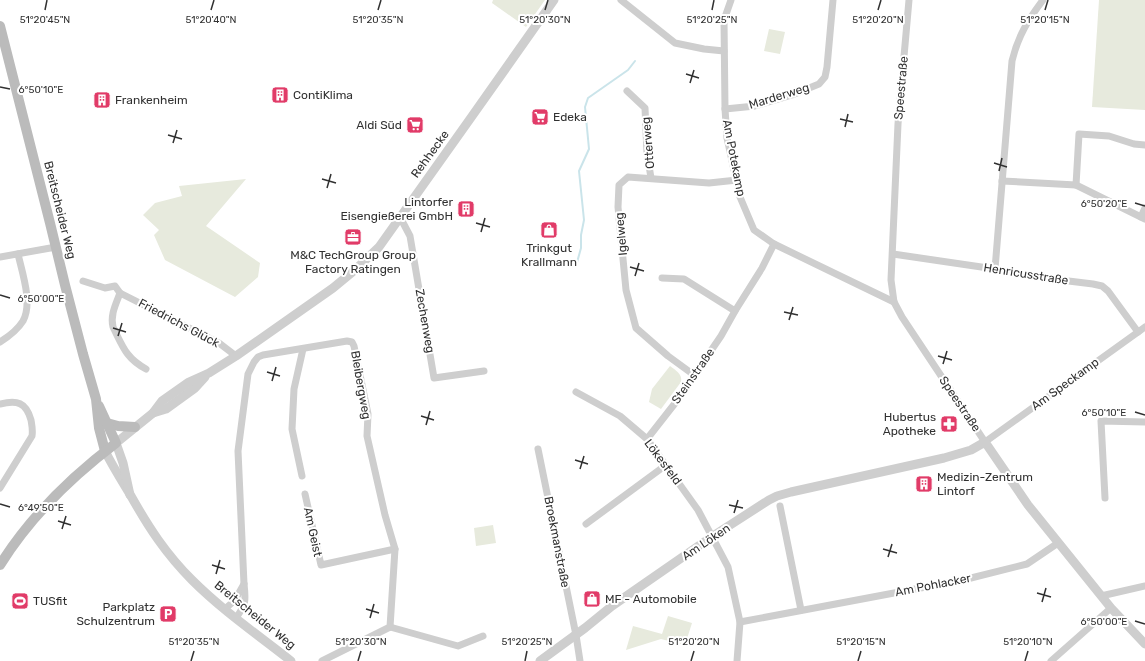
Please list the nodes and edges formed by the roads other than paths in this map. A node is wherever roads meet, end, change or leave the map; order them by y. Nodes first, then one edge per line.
1 (554, 0) edge
2 (621, 0) edge
3 (833, 0) edge
4 (908, 0) edge
5 (1043, 0) edge
6 (729, 1) edge
7 (0, 27) edge
8 (724, 51) junction
9 (627, 91) dead end
10 (725, 109) junction
11 (1145, 145) edge
12 (651, 178) junction
13 (737, 180) junction
14 (1002, 181) junction
15 (1076, 185) junction
16 (1145, 208) edge
17 (400, 217) junction
18 (1143, 218) edge
19 (774, 244) junction
20 (56, 247) junction
21 (18, 254) junction
22 (893, 254) junction
23 (0, 257) edge
24 (995, 269) junction
25 (662, 278) dead end
26 (83, 281) dead end
27 (120, 293) junction
28 (894, 302) junction
29 (735, 311) junction
30 (1145, 327) edge
31 (1138, 332) junction
32 (0, 342) edge
33 (303, 349) junction
34 (236, 356) junction
35 (146, 369) dead end
36 (484, 371) dead end
37 (694, 375) junction
38 (576, 392) dead end
39 (96, 399) junction
40 (0, 404) edge
41 (1145, 422) edge
42 (107, 423) junction
43 (135, 427) junction
44 (647, 439) junction
45 (985, 442) junction
46 (116, 443) junction
47 (538, 449) dead end
48 (105, 451) junction
49 (666, 465) junction
50 (302, 476) dead end
51 (0, 488) edge
52 (305, 494) dead end
53 (130, 495) junction
54 (1105, 498) dead end
55 (780, 506) dead end
56 (586, 524) dead end
57 (713, 536) junction
58 (1058, 543) junction
59 (395, 549) junction
60 (0, 565) edge
61 (244, 584) junction
62 (1145, 586) edge
63 (1101, 596) junction
64 (1111, 608) junction
65 (225, 609) junction
66 (801, 610) junction
67 (236, 618) junction
68 (740, 622) junction
69 (390, 627) junction
70 (576, 635) junction
71 (483, 636) dead end
72 (1145, 644) edge
73 (291, 661) edge
74 (322, 661) edge
75 (540, 661) edge
76 (580, 661) edge
77 (737, 661) edge
78 (1051, 661) edge

1 - 17 street, Rehhecke
2 - 8 street
3 - 10 street, Marderweg
4 - 22 street, Speestraße
5 - 14 street
6 - 8 street, Am Potekamp
7 - 20 main road, Breitscheider Weg
8 - 10 street, Am Potekamp
9 - 12 street, Otterweg
10 - 13 street, Am Potekamp
11 - 15 street
12 - 13 street, Igelweg
12 - 37 street, Igelweg
13 - 19 street, Am Potekamp
14 - 15 street
14 - 24 street
15 - 18 street
16 - 18 street
17 - 34 street, Rehhecke
17 - 36 street, Zechenweg
19 - 28 street, Am Potekamp
19 - 29 street, Steinstraße
20 - 21 street
20 - 39 main road, Breitscheider Weg
21 - 23 street
21 - 32 street
22 - 24 street, Henricusstraße
22 - 28 street, Speestraße
24 - 31 street, Henricusstraße
25 - 29 street
26 - 27 street, Friedrichs Glück
27 - 34 street, Friedrichs Glück
27 - 35 street
28 - 45 street, Speestraße
29 - 37 street, Steinstraße
30 - 31 street, Am Speckamp
31 - 45 street, Am Speckamp
33 - 50 street
33 - 59 street, Bleibergweg
33 - 61 street, Bleibergweg
34 - 43 street, Rehhecke
37 - 44 street, Steinstraße
38 - 44 street, Lökesfeld
39 - 42 main road, Breitscheider Weg
39 - 48 main road, Breitscheider Weg
40 - 51 street
41 - 54 street
42 - 43 main road
42 - 46 main road, Breitscheider Weg
43 - 46 street, Rehhecke
44 - 49 street, Lökesfeld
45 - 57 street, Am Löken
45 - 58 street, Speestraße
46 - 48 main road, Rehhecke
46 - 53 street, Breitscheider Weg
47 - 70 street, Broekmanstraße
48 - 53 street, Breitscheider Weg
48 - 60 main road, Rehhecke
49 - 56 street
49 - 57 street, Lökesfeld
52 - 59 street, Am Geist
53 - 65 street, Breitscheider Weg
55 - 66 street
57 - 68 street, Lökesfeld
57 - 70 street, Am Löken
58 - 63 street, Speestraße
58 - 66 street, Am Pohlacker
59 - 69 street, Bleibergweg
61 - 65 street
61 - 67 street, Bleibergweg
62 - 63 street
63 - 64 street, Speestraße
64 - 72 street, Speestraße
64 - 78 street
65 - 67 street, Breitscheider Weg
66 - 68 street, Am Pohlacker
67 - 73 street, Breitscheider Weg
68 - 77 street, Lökesfeld
69 - 71 street
69 - 74 street
70 - 75 street, Am Löken
70 - 76 street, Broekmanstraße

